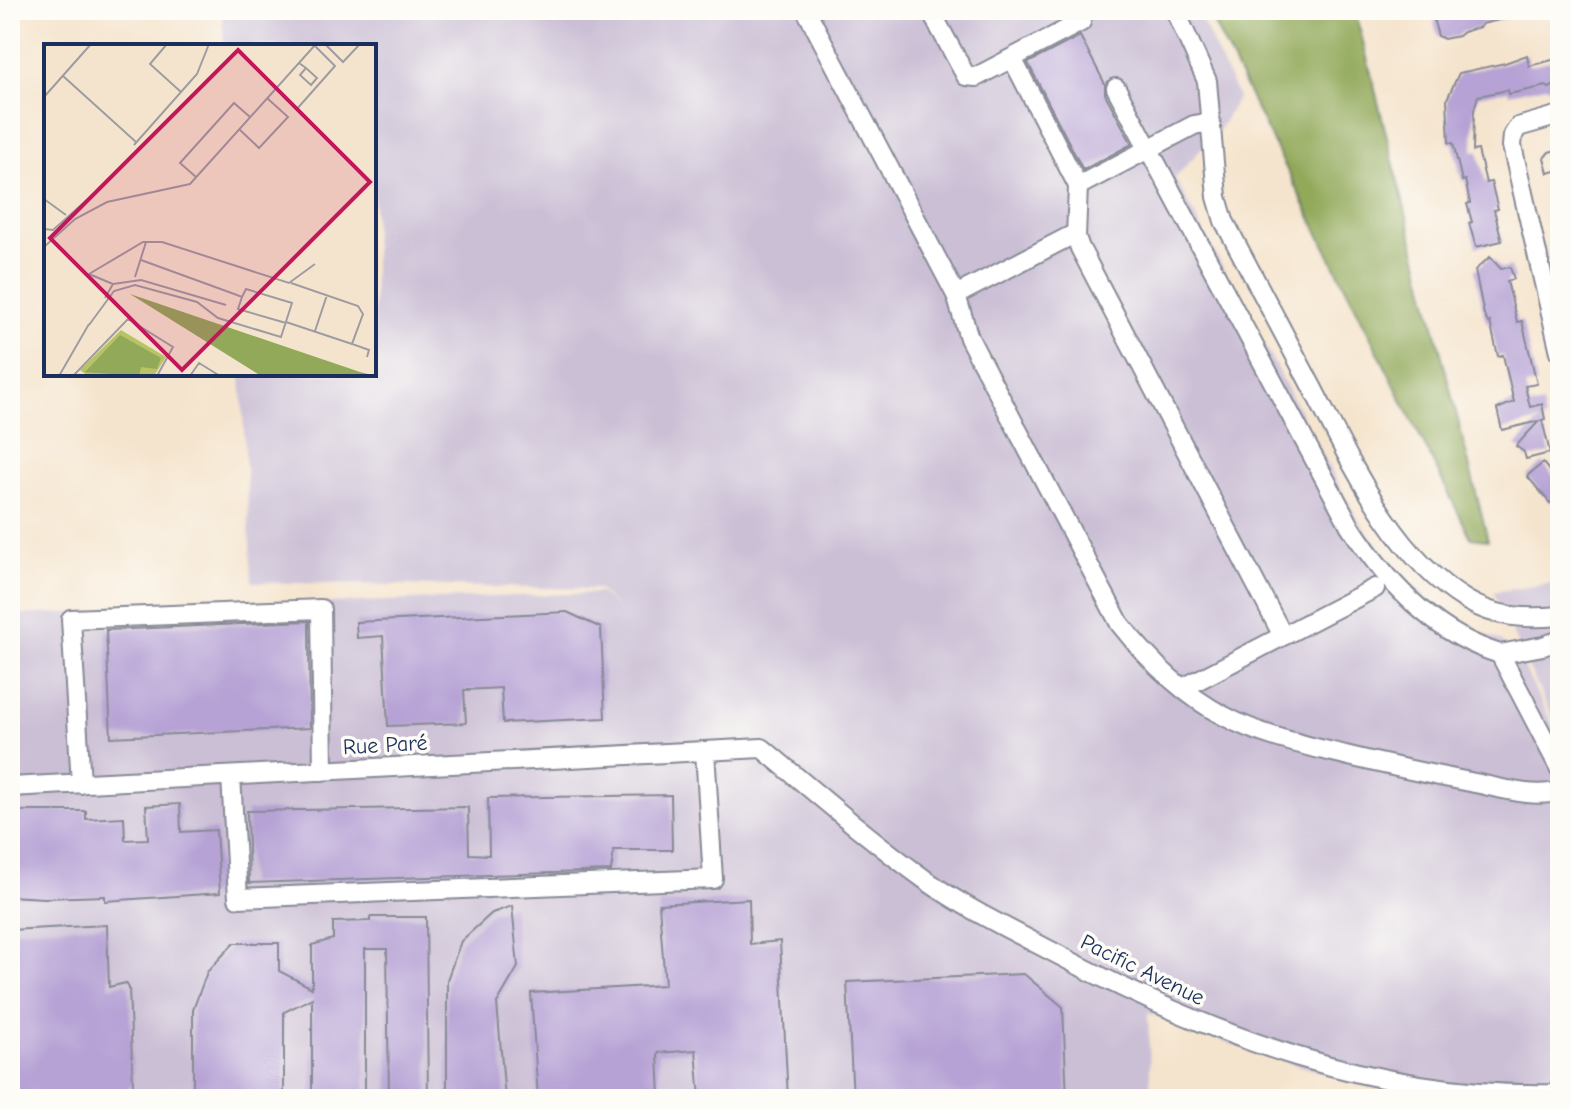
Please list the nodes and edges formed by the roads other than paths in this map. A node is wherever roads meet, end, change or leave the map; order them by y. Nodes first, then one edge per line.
1 (806, 10) edge
2 (930, 10) edge
3 (1074, 10) edge
4 (1175, 10) edge
5 (1012, 58) junction
6 (1116, 88) dead end
7 (1560, 115) edge
8 (1211, 122) junction
9 (1148, 150) junction
10 (1078, 186) junction
11 (1076, 233) junction
12 (956, 295) junction
13 (1560, 352) edge
14 (1375, 588) dead end
15 (1560, 616) edge
16 (1283, 636) junction
17 (1560, 640) edge
18 (1500, 654) junction
19 (1183, 688) junction
20 (762, 748) joint
21 (705, 751) junction
22 (1560, 769) edge
23 (323, 771) junction
24 (231, 776) junction
25 (81, 784) junction
26 (10, 787) edge
27 (1560, 791) edge
28 (1560, 1094) edge

1 - 12 street
2 - 5 street
3 - 5 street
4 - 8 street
5 - 10 street
6 - 9 street
7 - 13 street
8 - 9 street
8 - 15 street
9 - 10 street
9 - 18 street
10 - 11 street
11 - 12 street
11 - 16 street
12 - 19 street
14 - 16 street
16 - 19 street
17 - 18 street
18 - 22 street
19 - 27 street
20 - 21 street, Rue Paré
20 - 28 street, Pacific Avenue
21 - 23 street, Rue Paré
21 - 24 street
23 - 24 street, Rue Paré
23 - 25 street
24 - 25 street, Rue Paré
25 - 26 street, Rue Paré

